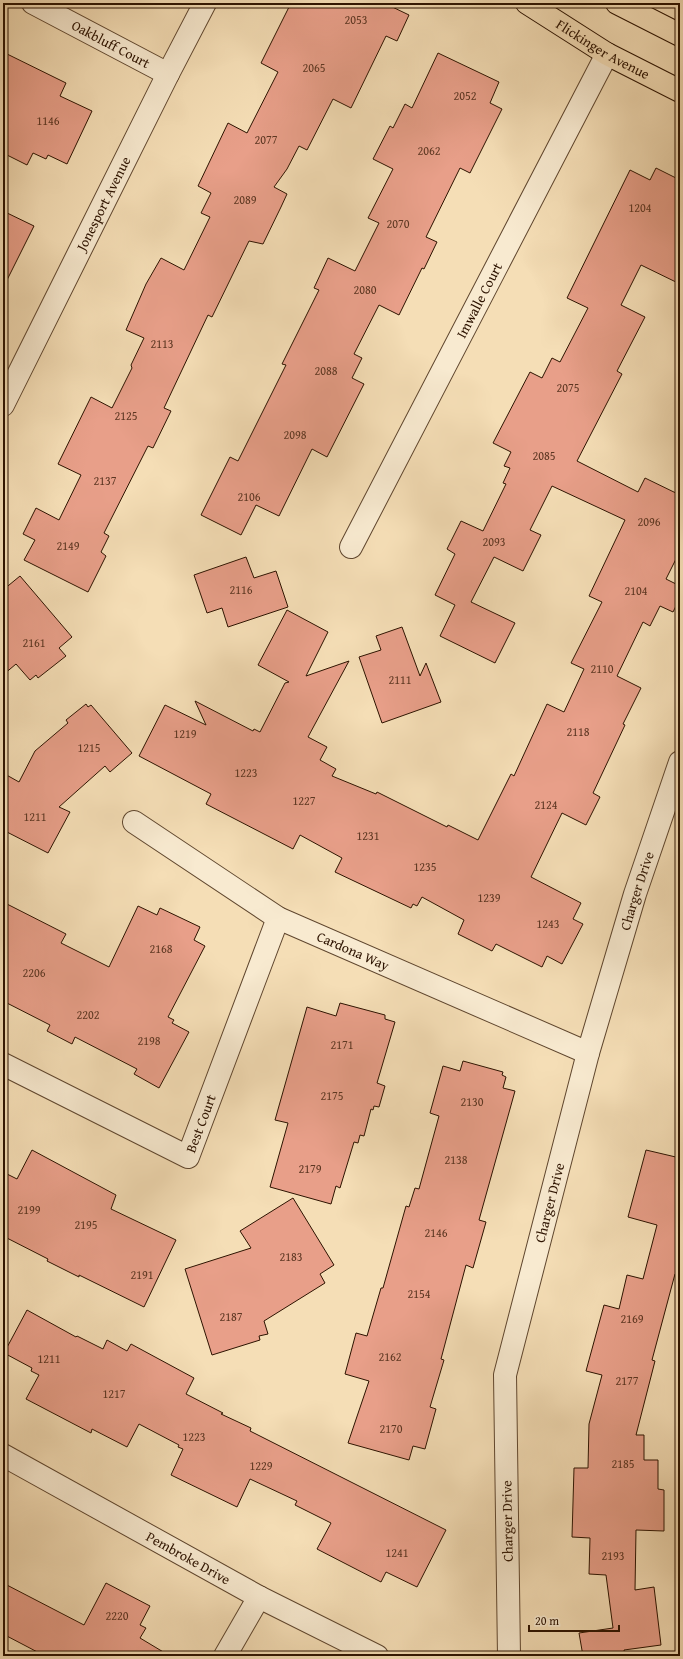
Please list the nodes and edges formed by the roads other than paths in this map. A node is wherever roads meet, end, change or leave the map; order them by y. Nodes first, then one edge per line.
1 (33, 3) edge
2 (205, 3) edge
3 (527, 3) edge
4 (617, 3) edge
5 (680, 35) edge
6 (607, 54) junction
7 (168, 74) junction
8 (680, 92) edge
9 (10, 374) edge
10 (3, 405) edge
11 (351, 547) dead end
12 (680, 762) edge
13 (134, 822) dead end
14 (278, 918) junction
15 (588, 1053) junction
16 (3, 1064) edge
17 (3, 1455) edge
18 (259, 1597) junction
19 (225, 1656) edge
20 (377, 1656) edge
21 (509, 1656) edge

1 - 7 street, Oakbluff Court
2 - 7 street, Jonesport Avenue
3 - 6 main road, Flickinger Avenue
4 - 5 main road
6 - 8 main road, Flickinger Avenue
6 - 11 street, Imwalle Court
7 - 9 street, Jonesport Avenue
9 - 10 street, Jonesport Avenue
12 - 15 street, Charger Drive
13 - 14 street, Cardona Way
14 - 15 street, Cardona Way
14 - 16 street, Best Court
15 - 21 street, Charger Drive
17 - 18 street, Pembroke Drive
18 - 19 street
18 - 20 street, Pembroke Drive

